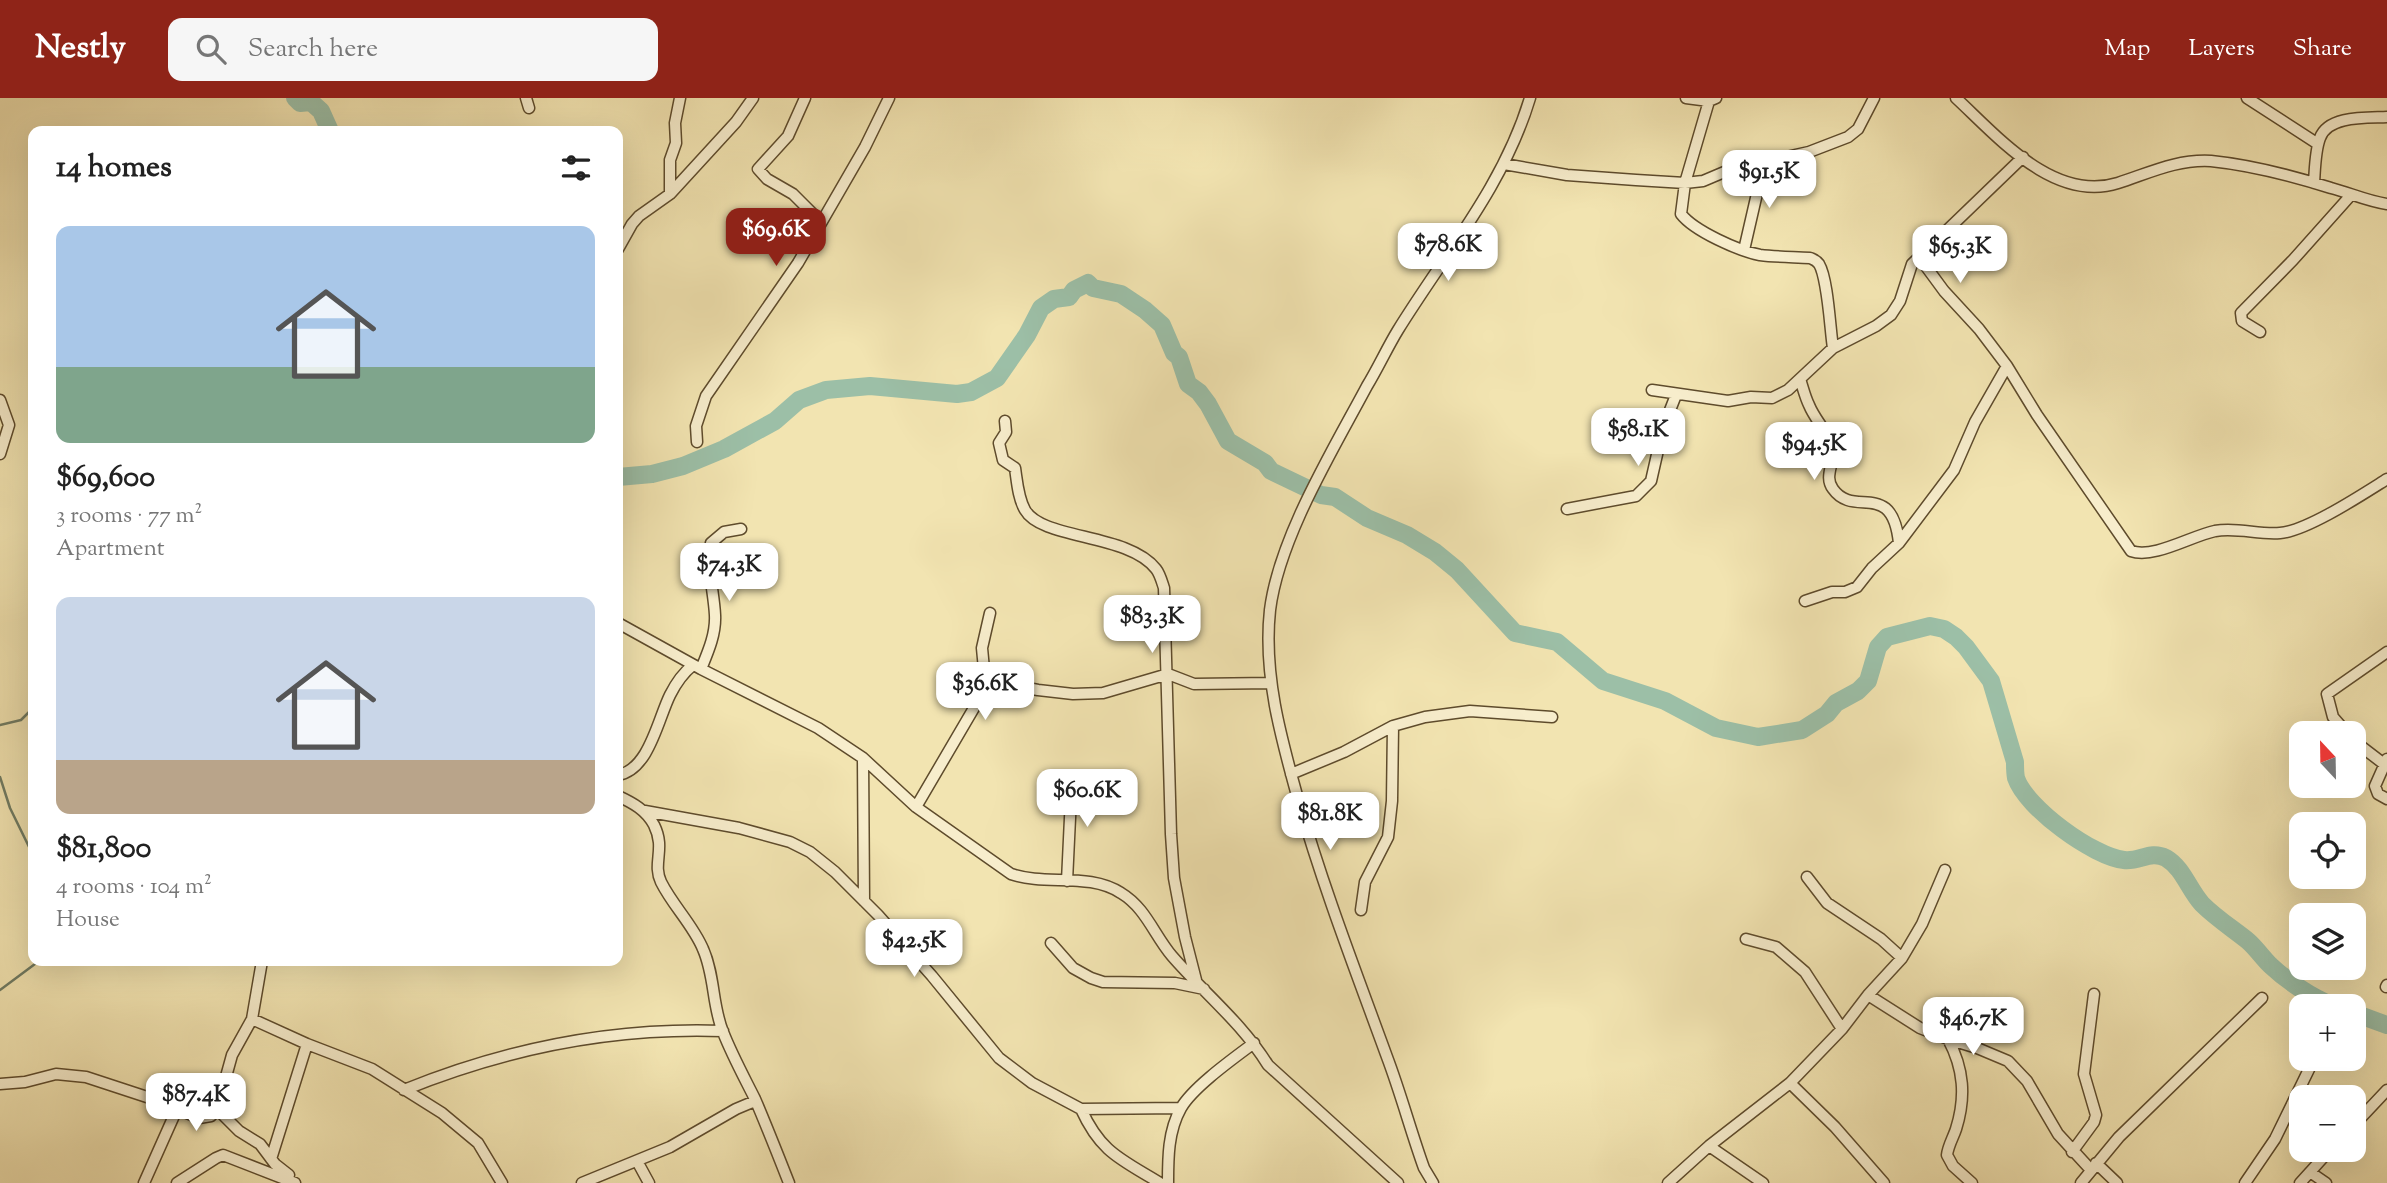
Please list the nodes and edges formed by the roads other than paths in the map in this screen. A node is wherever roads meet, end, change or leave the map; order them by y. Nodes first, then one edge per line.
1 (680, 98) edge
2 (753, 98) edge
3 (805, 98) edge
4 (889, 98) edge
5 (1530, 98) edge
6 (1686, 98) edge
7 (1874, 98) edge
8 (1956, 98) edge
9 (2247, 98) edge
10 (1712, 99) edge
11 (2387, 117) edge
12 (2318, 144) junction
13 (2023, 158) junction
14 (1764, 163) junction
15 (1504, 164) junction
16 (1685, 183) junction
17 (2314, 183) junction
18 (670, 194) junction
19 (2351, 195) junction
20 (2387, 204) edge
21 (821, 222) junction
22 (623, 241) edge
23 (1744, 250) junction
24 (1919, 257) junction
25 (2260, 332) dead end
26 (1833, 348) junction
27 (2007, 366) junction
28 (1800, 379) junction
29 (1652, 390) dead end
30 (1676, 395) junction
31 (1, 407) edge
32 (1005, 421) dead end
33 (697, 442) dead end
34 (0, 454) edge
35 (2387, 480) edge
36 (1567, 509) dead end
37 (741, 529) dead end
38 (1899, 543) junction
39 (1805, 601) dead end
40 (990, 613) dead end
41 (623, 626) edge
42 (2387, 652) edge
43 (697, 667) junction
44 (1168, 674) junction
45 (985, 680) junction
46 (1271, 683) junction
47 (1552, 717) dead end
48 (2336, 721) edge
49 (1393, 726) junction
50 (2366, 749) edge
51 (863, 758) junction
52 (2386, 762) edge
53 (623, 773) edge
54 (1291, 774) junction
55 (1072, 776) dead end
56 (623, 799) edge
57 (2387, 799) edge
58 (916, 807) junction
59 (645, 811) junction
60 (1945, 870) dead end
61 (1807, 877) dead end
62 (1068, 881) junction
63 (864, 901) junction
64 (1361, 910) dead end
65 (1746, 939) dead end
66 (1051, 943) dead end
67 (1902, 958) junction
68 (261, 966) edge
69 (1196, 981) junction
70 (1205, 989) junction
71 (2094, 994) dead end
72 (1868, 995) junction
73 (2262, 998) dead end
74 (252, 1019) junction
75 (1842, 1030) junction
76 (723, 1031) junction
77 (1948, 1039) junction
78 (1254, 1043) junction
79 (307, 1044) junction
80 (2308, 1071) edge
81 (1790, 1083) junction
82 (0, 1084) edge
83 (404, 1090) junction
84 (2387, 1090) edge
85 (755, 1101) junction
86 (1181, 1108) junction
87 (177, 1109) junction
88 (217, 1109) junction
89 (1081, 1109) junction
90 (2366, 1112) edge
91 (1709, 1146) junction
92 (2072, 1152) junction
93 (271, 1159) junction
94 (637, 1161) junction
95 (2319, 1162) edge
96 (2093, 1167) junction
97 (2310, 1172) junction
98 (144, 1183) edge
99 (177, 1183) edge
100 (295, 1183) edge
101 (301, 1183) edge
102 (502, 1183) edge
103 (582, 1183) edge
104 (649, 1183) edge
105 (789, 1183) edge
106 (1160, 1183) edge
107 (1168, 1183) edge
108 (1398, 1183) edge
109 (1433, 1183) edge
110 (1668, 1183) edge
111 (1763, 1183) edge
112 (1884, 1183) edge
113 (1972, 1183) edge
114 (2081, 1183) edge
115 (2117, 1183) edge
116 (2245, 1183) edge
117 (2300, 1183) edge
118 (2326, 1183) edge

1 - 18 street
2 - 18 street
3 - 21 street
4 - 21 street
5 - 15 street
6 - 10 street
7 - 14 street
8 - 13 street
9 - 12 street
10 - 16 street
11 - 12 street
12 - 17 street
13 - 17 street
13 - 24 street
14 - 16 street
14 - 23 street
15 - 16 street
15 - 46 street
16 - 23 street
17 - 19 street
18 - 22 street
19 - 20 street
19 - 25 street
21 - 33 street
23 - 26 street
24 - 26 street
24 - 27 street
26 - 28 street
27 - 35 street
27 - 38 street
28 - 30 street
28 - 38 street
29 - 30 street
30 - 36 street
31 - 34 street
32 - 44 street
37 - 43 street
38 - 39 street
40 - 45 street
41 - 43 street
42 - 48 street
43 - 51 street
43 - 53 street
44 - 45 street
44 - 46 street
44 - 69 street
45 - 58 street
46 - 54 street
47 - 49 street
49 - 54 street
49 - 64 street
50 - 52 street
51 - 58 street
51 - 63 street
52 - 57 street
54 - 109 street
55 - 62 street
56 - 59 street
58 - 62 street
59 - 63 street
59 - 76 street
60 - 67 street
61 - 67 street
62 - 69 street
63 - 89 street
65 - 75 street
66 - 70 street
67 - 72 street
68 - 74 street
69 - 70 street
70 - 78 street
71 - 92 street
72 - 75 street
72 - 77 street
73 - 96 street
74 - 79 street
74 - 88 street
75 - 81 street
76 - 83 street
76 - 85 street
77 - 92 street
77 - 113 street
78 - 86 street
78 - 108 street
79 - 83 street
79 - 93 street
80 - 116 street
81 - 91 street
81 - 112 street
82 - 87 street
83 - 102 street
84 - 90 street
85 - 94 street
85 - 105 street
86 - 89 street
86 - 107 street
87 - 88 street
87 - 98 street
88 - 93 street
89 - 106 street
91 - 110 street
91 - 111 street
92 - 96 street
93 - 101 street
94 - 103 street
94 - 104 street
95 - 97 street
96 - 114 street
96 - 115 street
97 - 117 street
97 - 118 street
99 - 100 street

